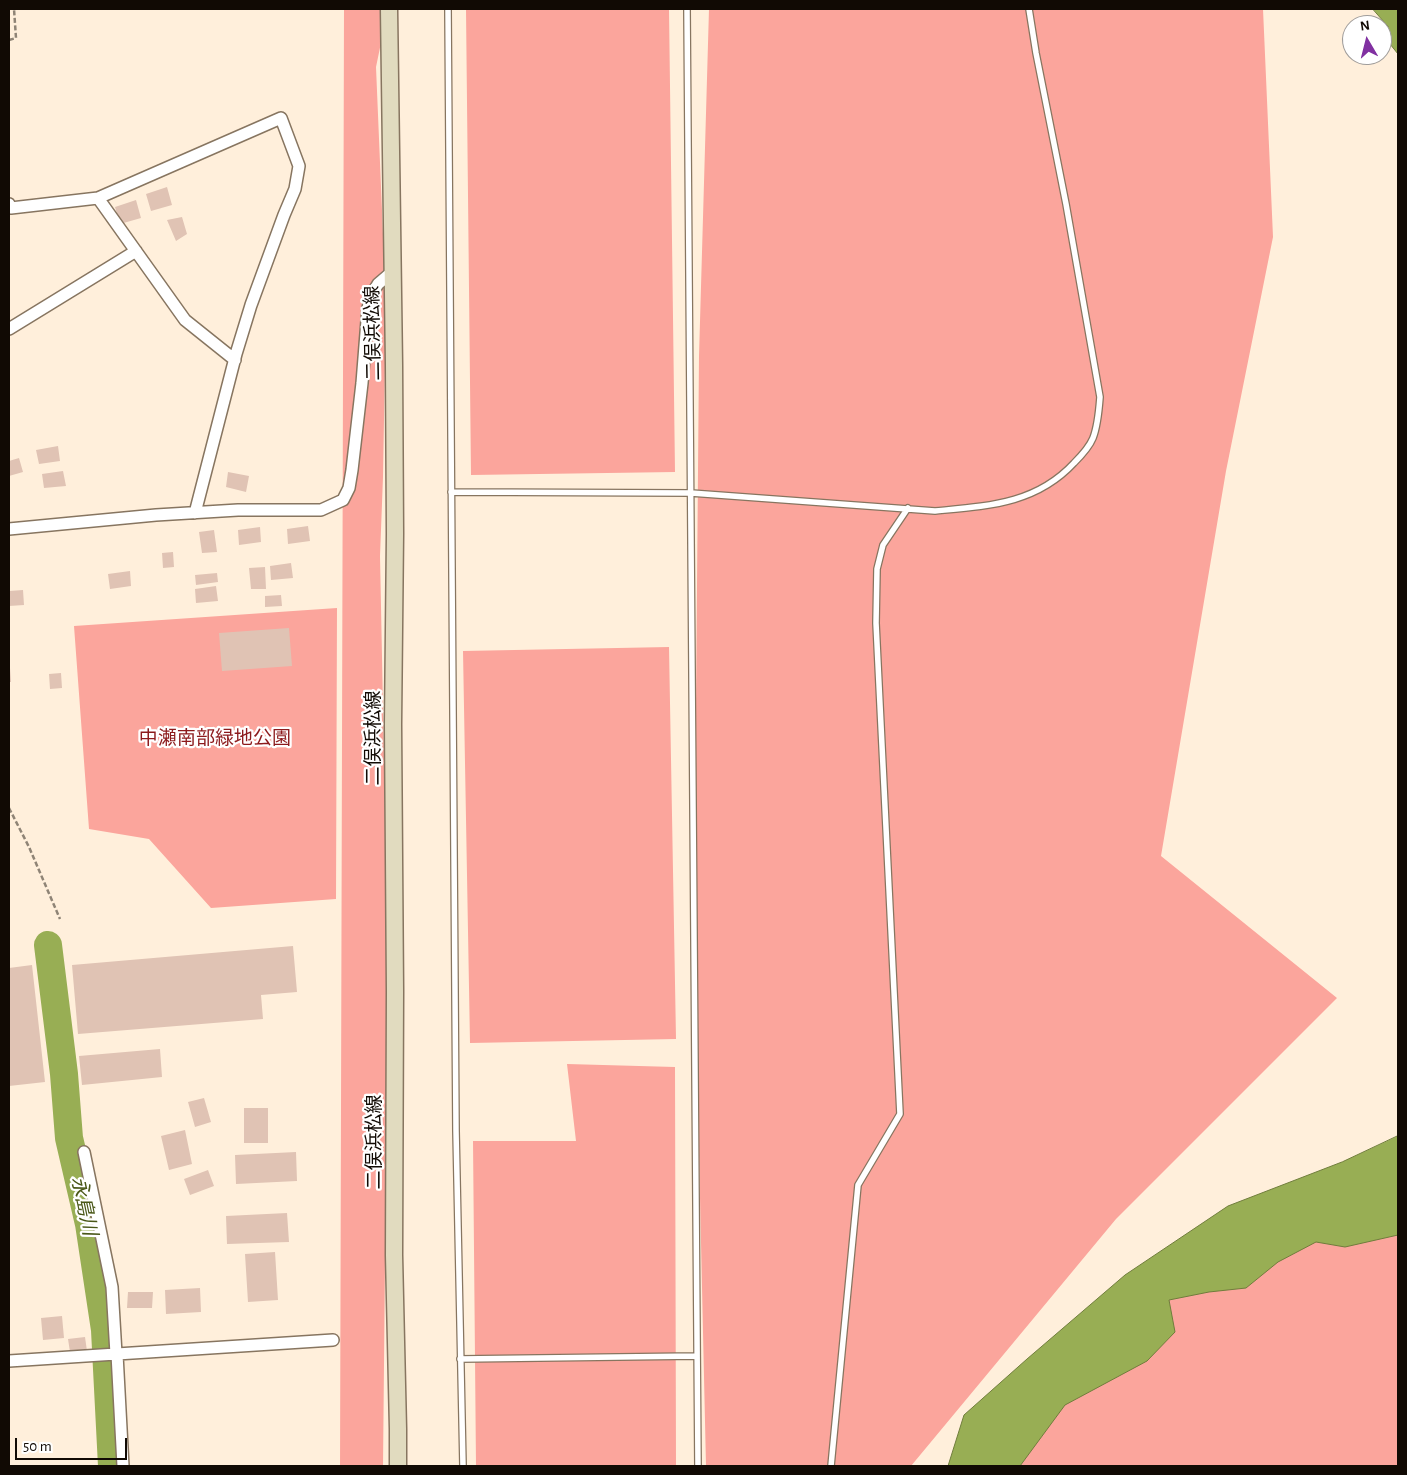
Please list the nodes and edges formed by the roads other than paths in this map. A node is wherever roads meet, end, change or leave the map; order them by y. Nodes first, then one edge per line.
1 (389, 9) edge
2 (448, 9) edge
3 (687, 9) edge
4 (1029, 9) edge
5 (98, 198) junction
6 (9, 204) edge
7 (136, 251) junction
8 (392, 272) junction
9 (9, 329) edge
10 (235, 360) junction
11 (451, 492) junction
12 (691, 493) junction
13 (908, 508) junction
14 (195, 513) junction
15 (9, 529) edge
16 (84, 1152) dead end
17 (333, 1340) dead end
18 (116, 1354) junction
19 (697, 1356) junction
20 (460, 1359) junction
21 (9, 1361) edge
22 (123, 1466) edge
23 (398, 1466) edge
24 (463, 1466) edge
25 (698, 1466) edge
26 (832, 1466) edge

1 - 8 main road, 二俣浜松線
2 - 11 lane
3 - 12 lane
4 - 13 lane
5 - 6 street
5 - 7 street
5 - 10 street
7 - 9 street
7 - 10 street
8 - 14 street
8 - 23 main road, 二俣浜松線
10 - 14 street
11 - 12 lane
11 - 20 lane
12 - 13 lane
12 - 19 lane
13 - 26 lane
14 - 15 street
16 - 18 street
17 - 18 street
18 - 21 street
18 - 22 street
19 - 20 lane
19 - 25 lane
20 - 24 lane

